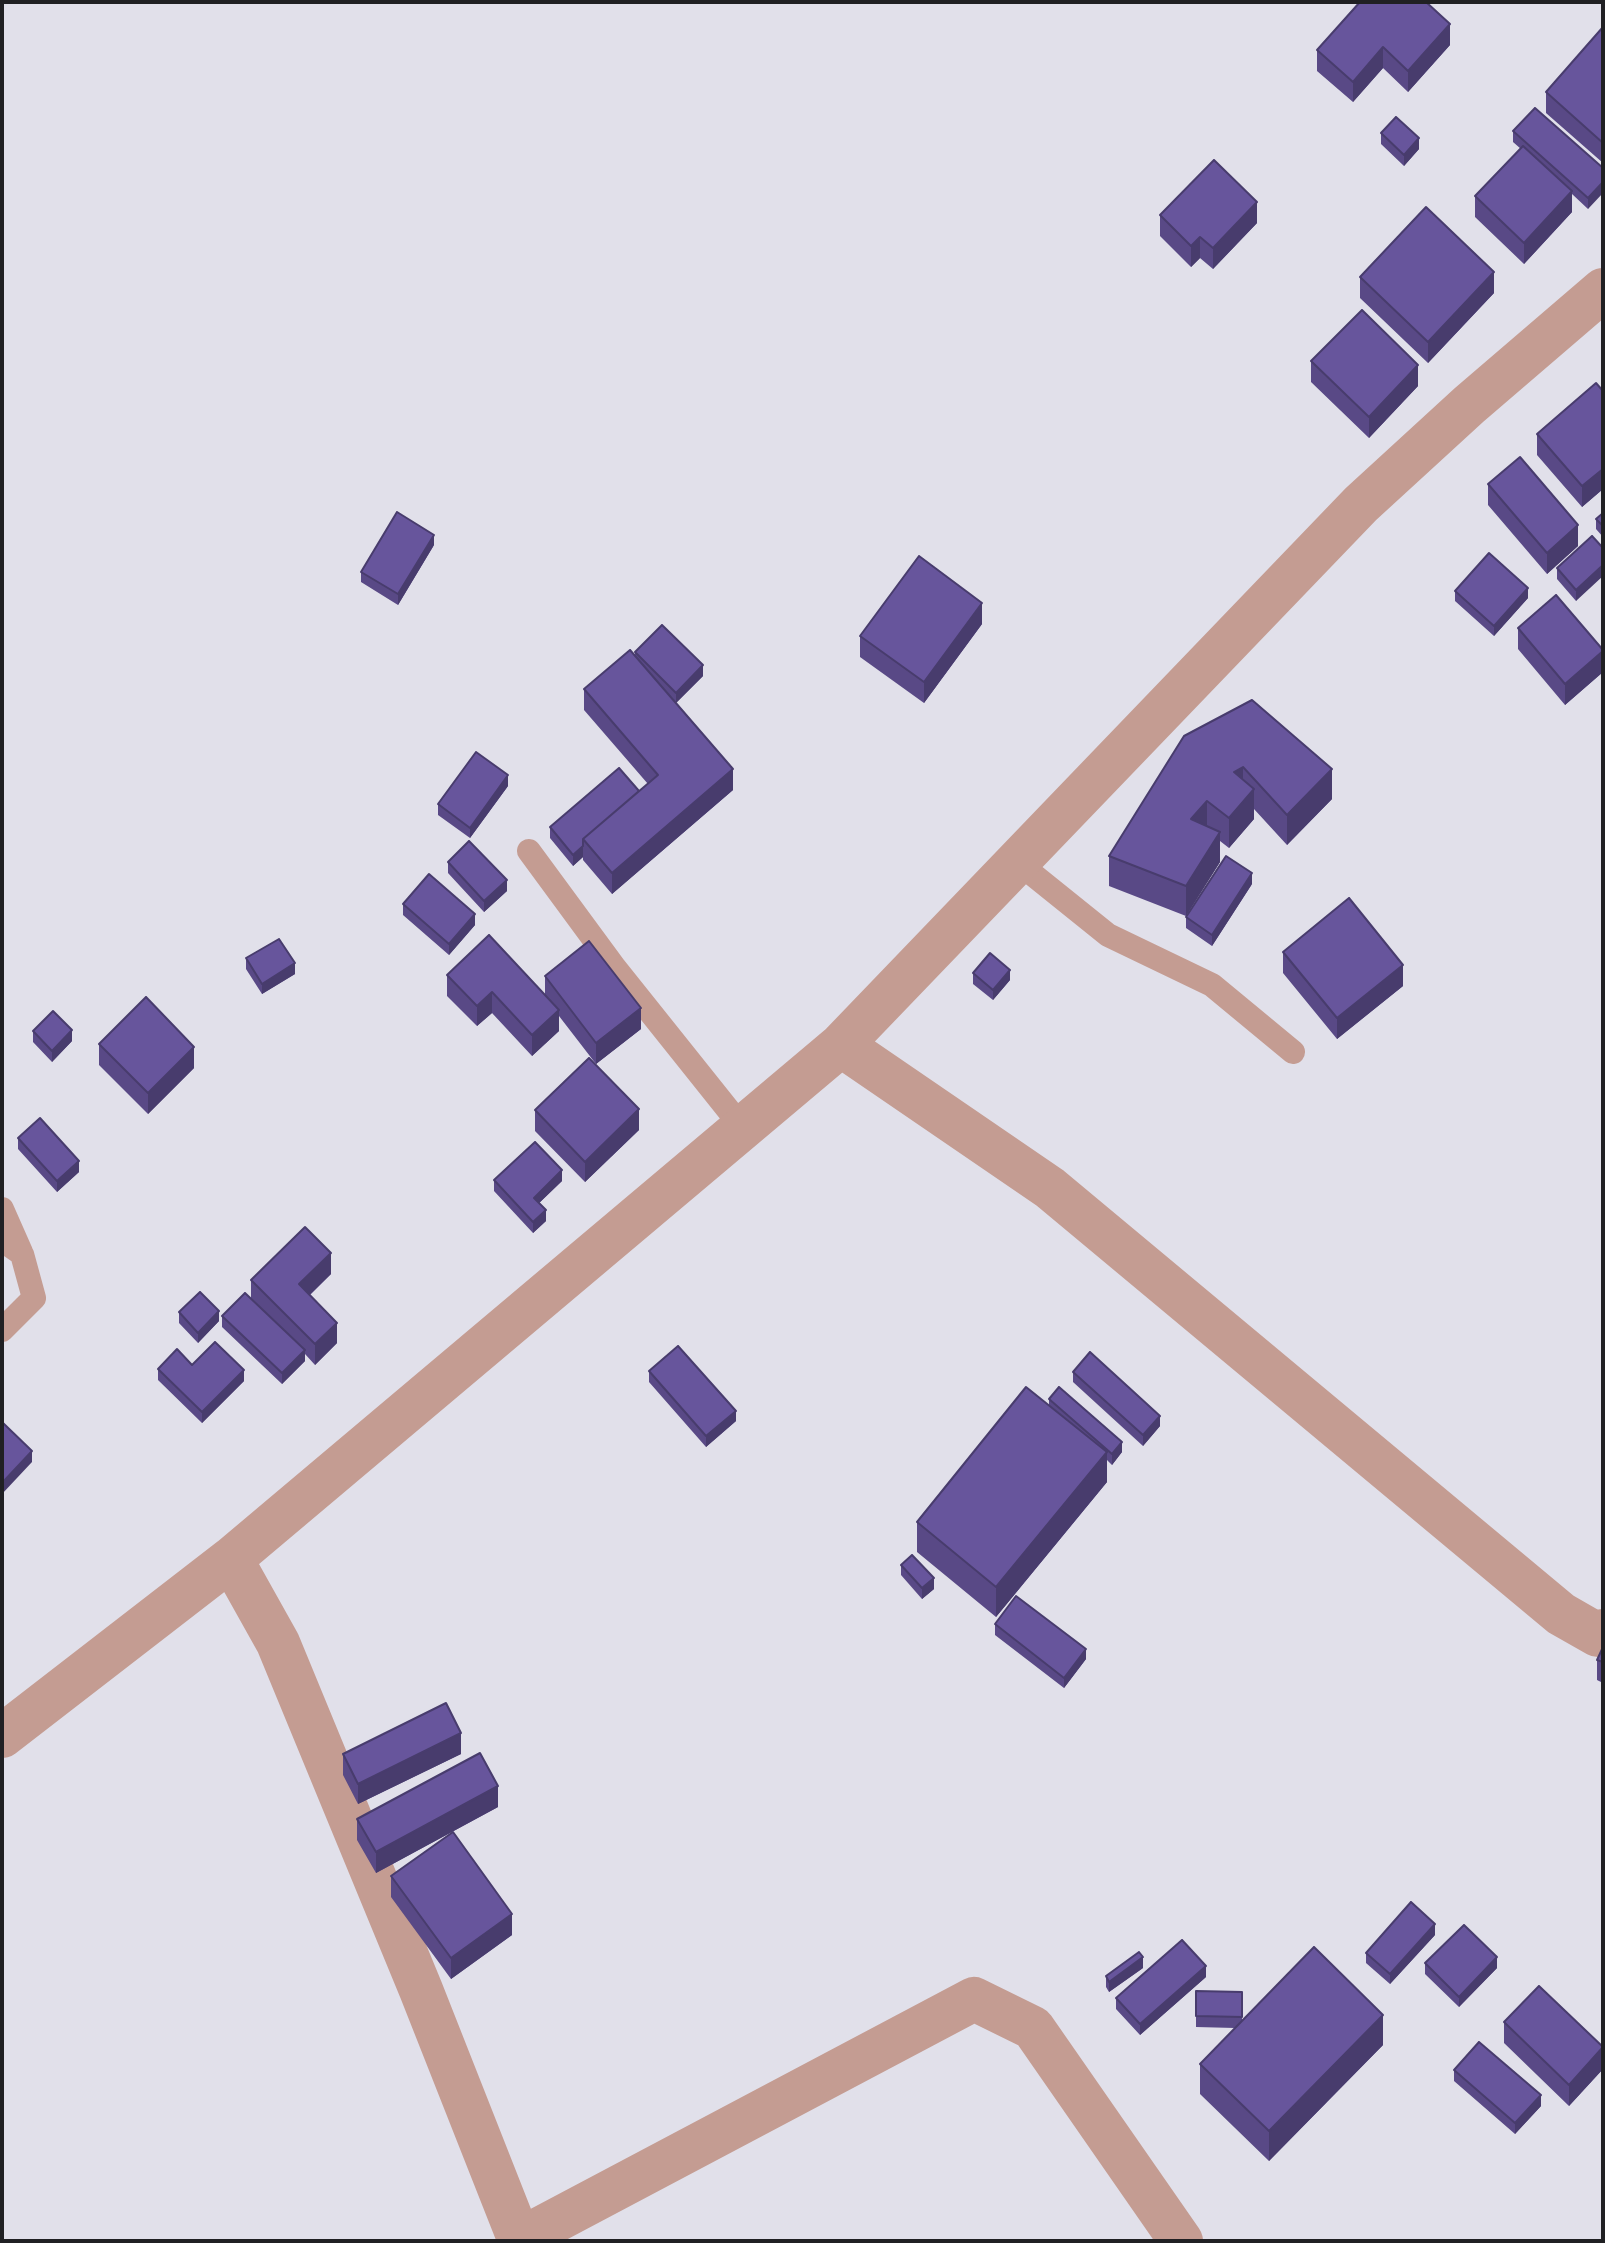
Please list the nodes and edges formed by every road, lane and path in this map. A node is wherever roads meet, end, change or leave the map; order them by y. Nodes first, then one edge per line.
1 (1603, 290) edge
2 (529, 851) dead end
3 (1016, 861) junction
4 (841, 1045) junction
5 (1293, 1052) dead end
6 (742, 1127) junction
7 (2, 1209) edge
8 (2, 1240) edge
9 (22, 1254) junction
10 (2, 1330) edge
11 (231, 1559) junction
12 (1603, 1631) edge
13 (2, 1736) edge
14 (520, 2240) edge
15 (1181, 2241) edge

1 - 3 street
2 - 6 lane
3 - 4 street
3 - 5 lane
4 - 6 street
4 - 12 street
6 - 11 street
7 - 9 lane
8 - 9 lane
9 - 10 lane
11 - 13 street
11 - 14 street
14 - 15 street

